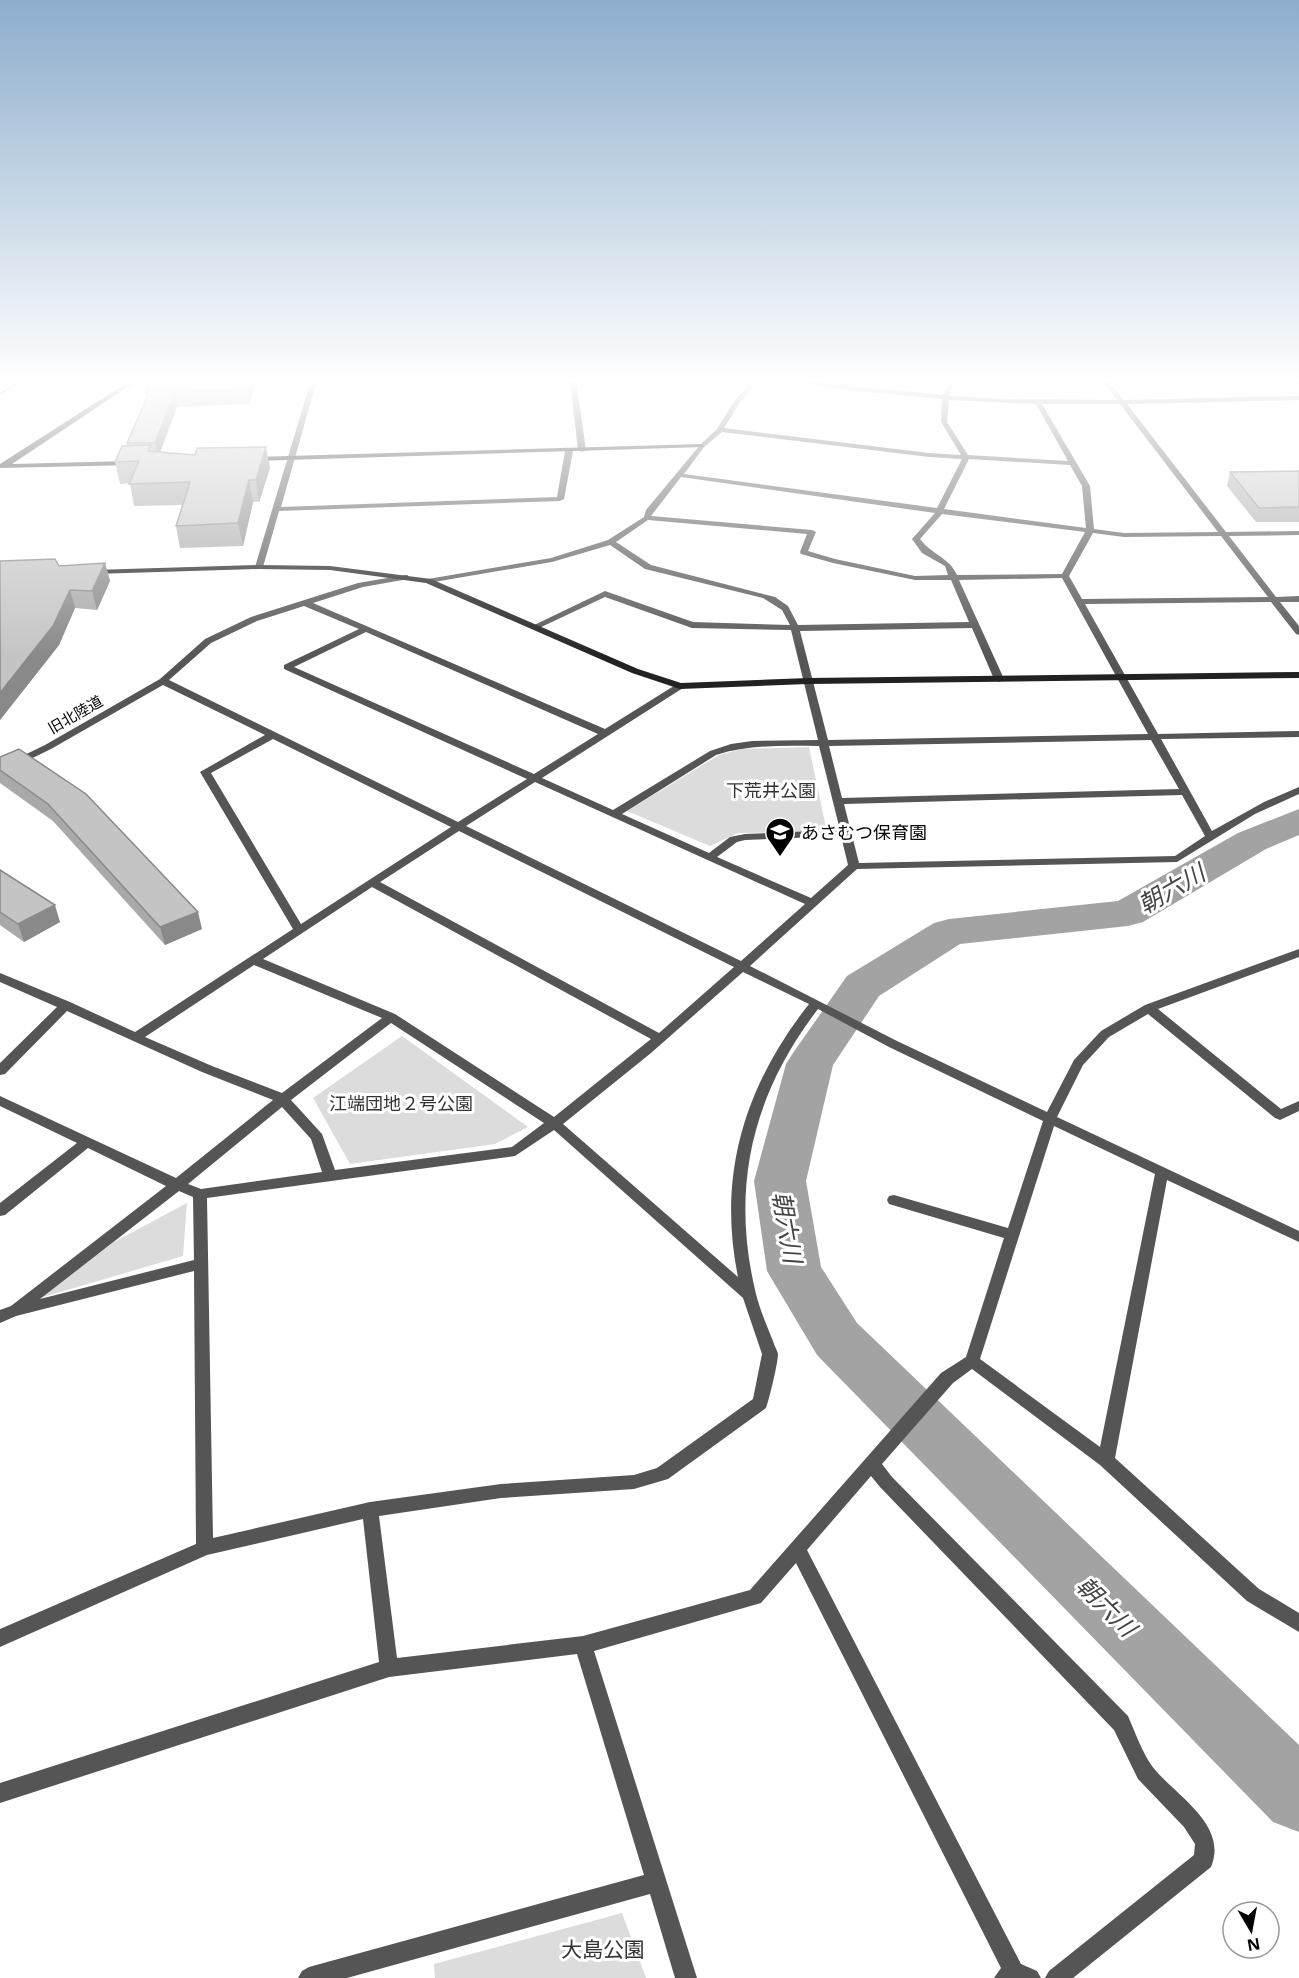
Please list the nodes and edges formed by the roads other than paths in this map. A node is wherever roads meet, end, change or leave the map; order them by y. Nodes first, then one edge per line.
1 (287, 472) edge
2 (565, 472) edge
3 (681, 472) edge
4 (959, 472) edge
5 (1079, 472) edge
6 (1176, 472) edge
7 (679, 475) junction
8 (276, 508) junction
9 (941, 512) junction
10 (648, 518) junction
11 (1090, 531) junction
12 (1299, 533) edge
13 (1224, 534) junction
14 (610, 542) junction
15 (259, 567) junction
16 (84, 573) edge
17 (1065, 576) junction
18 (405, 577) junction
19 (953, 577) junction
20 (428, 580) junction
21 (1274, 599) junction
22 (1299, 599) edge
23 (303, 602) junction
24 (1080, 602) junction
25 (974, 625) junction
26 (534, 627) junction
27 (795, 627) junction
28 (366, 629) junction
29 (1299, 633) edge
30 (1299, 675) edge
31 (1122, 678) junction
32 (999, 680) junction
33 (163, 681) junction
34 (808, 681) junction
35 (680, 686) junction
36 (606, 733) junction
37 (1299, 734) edge
38 (273, 735) junction
39 (1155, 737) junction
40 (823, 742) junction
41 (0, 771) edge
42 (532, 778) junction
43 (1299, 790) edge
44 (1186, 792) junction
45 (838, 801) junction
46 (614, 814) junction
47 (458, 826) junction
48 (846, 833) junction
49 (1210, 836) junction
50 (710, 857) junction
51 (854, 866) junction
52 (372, 882) junction
53 (812, 903) junction
54 (299, 930) junction
55 (1299, 953) edge
56 (254, 960) junction
57 (743, 967) junction
58 (0, 977) edge
59 (66, 1005) junction
60 (822, 1006) junction
61 (1149, 1008) junction
62 (391, 1017) junction
63 (136, 1037) junction
64 (658, 1038) junction
65 (0, 1071) edge
66 (283, 1099) junction
67 (0, 1101) edge
68 (1299, 1106) edge
69 (1050, 1118) junction
70 (555, 1124) junction
71 (87, 1142) junction
72 (1162, 1172) junction
73 (330, 1175) junction
74 (177, 1185) junction
75 (200, 1194) junction
76 (894, 1200) dead end
77 (0, 1211) edge
78 (1012, 1235) junction
79 (1299, 1237) edge
80 (200, 1264) junction
81 (749, 1295) junction
82 (5, 1316) edge
83 (972, 1361) junction
84 (1106, 1460) junction
85 (872, 1464) junction
86 (370, 1510) junction
87 (205, 1548) junction
88 (798, 1549) junction
89 (1299, 1623) edge
90 (0, 1638) edge
91 (583, 1645) junction
92 (388, 1668) junction
93 (0, 1793) edge
94 (656, 1882) junction
95 (1016, 1976) edge
96 (309, 1978) edge
97 (686, 1978) edge
98 (1056, 1978) edge

1 - 8 street
2 - 8 street
3 - 7 street
4 - 9 street
5 - 11 street
6 - 13 street
7 - 9 street
7 - 10 street
8 - 15 street
9 - 11 street
9 - 19 street
10 - 14 street
10 - 19 street
11 - 13 street
11 - 17 street
12 - 13 street
13 - 21 street
14 - 20 street
14 - 27 street
15 - 16 street
15 - 18 street
17 - 19 street
17 - 24 street
18 - 20 street
18 - 23 street, 旧北陸道
19 - 25 street
20 - 26 street
21 - 22 street
21 - 24 street
21 - 29 street
23 - 28 street
23 - 33 street, 旧北陸道
24 - 31 street
25 - 27 street
25 - 32 street
26 - 27 street
26 - 35 street
27 - 34 street
28 - 36 street
28 - 42 street
30 - 31 street
31 - 32 street
31 - 39 street
32 - 34 street
33 - 38 street
33 - 41 street, 旧北陸道
34 - 35 street
34 - 40 street
35 - 36 street
36 - 42 street
37 - 39 street
38 - 47 street
38 - 54 street
39 - 40 street
39 - 44 street
40 - 45 street
40 - 46 street
42 - 46 street
42 - 47 street
43 - 49 street
44 - 45 street
44 - 49 street
45 - 48 street
46 - 50 street
47 - 52 street
47 - 57 street
48 - 50 street
48 - 51 street
49 - 51 street
50 - 53 street
51 - 53 street
52 - 54 street
52 - 64 street
53 - 57 street
54 - 56 street
55 - 61 street
56 - 62 street
56 - 63 street
57 - 60 street
57 - 64 street
58 - 59 street
59 - 63 street
59 - 65 street
60 - 69 street
60 - 81 street
61 - 68 street
61 - 69 street
62 - 66 street
62 - 70 street
63 - 66 street
64 - 70 street
66 - 73 street
66 - 74 street
67 - 71 street
69 - 72 street
69 - 78 street
70 - 73 street
70 - 81 street
71 - 74 street
71 - 77 street
72 - 79 street
72 - 84 street
73 - 75 street
74 - 75 street
74 - 82 street
75 - 80 street
76 - 78 street
78 - 83 street
80 - 82 street
80 - 87 street
81 - 86 street
83 - 84 street
83 - 85 street
84 - 89 street
85 - 88 street
85 - 98 street
86 - 87 street
86 - 92 street
87 - 90 street
88 - 91 street
88 - 95 street
91 - 92 street
91 - 94 street
92 - 93 street
94 - 96 street
94 - 97 street

